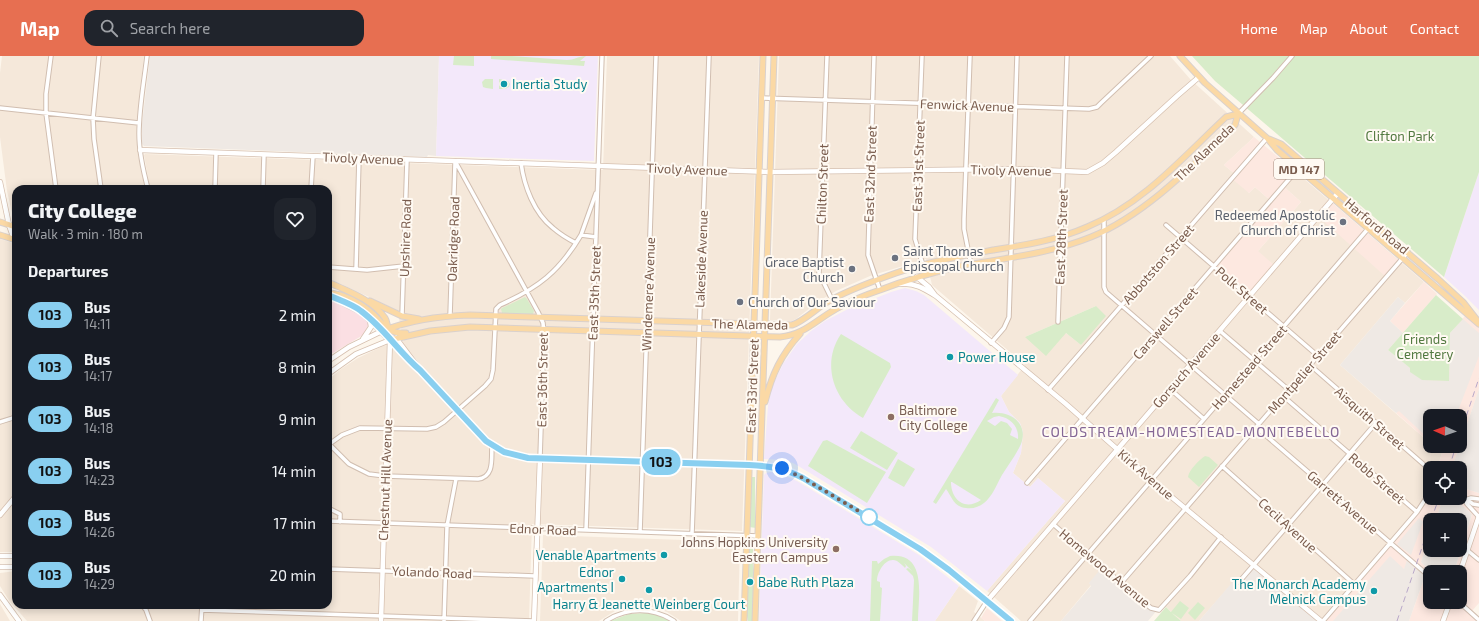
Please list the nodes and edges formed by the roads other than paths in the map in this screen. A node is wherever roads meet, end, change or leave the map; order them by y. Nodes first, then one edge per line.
1 (51, 56) edge
2 (99, 56) edge
3 (147, 56) edge
4 (602, 56) edge
5 (656, 56) edge
6 (708, 56) edge
7 (763, 56) edge
8 (774, 56) edge
9 (827, 56) edge
10 (874, 56) edge
11 (922, 56) edge
12 (970, 56) edge
13 (1017, 56) edge
14 (1067, 56) edge
15 (1152, 56) edge
16 (1180, 56) edge
17 (1292, 56) edge
18 (1199, 78) junction
19 (762, 98) junction
20 (772, 98) junction
21 (825, 100) junction
22 (873, 102) junction
23 (920, 104) junction
24 (968, 106) junction
25 (1016, 107) junction
26 (0, 108) edge
27 (1065, 109) junction
28 (46, 113) junction
29 (1238, 114) junction
30 (93, 118) junction
31 (139, 123) junction
32 (1267, 138) junction
33 (140, 150) junction
34 (216, 153) junction
35 (264, 154) junction
36 (312, 156) junction
37 (360, 158) junction
38 (407, 160) junction
39 (455, 161) junction
40 (521, 163) junction
41 (1304, 164) junction
42 (598, 166) junction
43 (652, 168) junction
44 (1013, 169) junction
45 (1299, 169) junction
46 (705, 170) junction
47 (918, 170) junction
48 (966, 170) junction
49 (823, 171) junction
50 (870, 171) junction
51 (1063, 171) junction
52 (759, 172) junction
53 (770, 172) junction
54 (0, 182) edge
55 (55, 185) edge
56 (100, 185) edge
57 (147, 185) edge
58 (215, 185) edge
59 (263, 185) edge
60 (311, 185) edge
61 (598, 188) junction
62 (1338, 193) junction
63 (1334, 198) junction
64 (1104, 219) junction
65 (0, 222) edge
66 (1373, 223) junction
67 (9, 225) junction
68 (1166, 225) dead end
69 (12, 226) edge
70 (1369, 228) junction
71 (1105, 231) junction
72 (12, 232) edge
73 (0, 235) edge
74 (581, 235) junction
75 (596, 236) junction
76 (1061, 237) junction
77 (1181, 237) junction
78 (12, 239) edge
79 (576, 243) junction
80 (1011, 247) junction
81 (1060, 248) junction
82 (1408, 252) junction
83 (969, 254) junction
84 (1403, 257) junction
85 (1010, 258) junction
86 (922, 265) junction
87 (971, 265) junction
88 (404, 266) junction
89 (1214, 266) junction
90 (332, 267) edge
91 (356, 269) junction
92 (900, 272) junction
93 (926, 275) junction
94 (917, 277) junction
95 (876, 280) junction
96 (332, 284) edge
97 (892, 286) junction
98 (929, 287) junction
99 (880, 290) junction
100 (527, 292) junction
101 (332, 294) edge
102 (332, 296) edge
103 (358, 296) junction
104 (936, 296) junction
105 (1249, 296) junction
106 (831, 299) junction
107 (1122, 306) junction
108 (836, 308) junction
109 (366, 315) junction
110 (402, 316) junction
111 (450, 316) junction
112 (495, 316) junction
113 (540, 318) junction
114 (426, 319) junction
115 (593, 319) junction
116 (647, 321) junction
117 (1058, 322) dead end
118 (699, 323) junction
119 (1479, 324) edge
120 (754, 325) junction
121 (765, 325) junction
122 (1284, 326) junction
123 (494, 327) junction
124 (388, 329) junction
125 (544, 329) junction
126 (382, 331) junction
127 (593, 331) junction
128 (1220, 331) junction
129 (421, 332) junction
130 (802, 332) junction
131 (647, 333) junction
132 (699, 334) junction
133 (1156, 335) junction
134 (754, 336) junction
135 (765, 337) junction
136 (396, 338) junction
137 (361, 340) junction
138 (390, 340) junction
139 (991, 343) junction
140 (1318, 356) junction
141 (332, 358) edge
142 (1255, 360) junction
143 (1190, 365) junction
144 (1310, 365) junction
145 (420, 370) junction
146 (332, 371) edge
147 (1170, 389) junction
148 (1048, 390) junction
149 (1289, 390) junction
150 (1225, 395) junction
151 (1283, 396) junction
152 (457, 411) junction
153 (762, 416) junction
154 (12, 418) edge
155 (1083, 419) junction
156 (1204, 419) junction
157 (0, 422) edge
158 (1376, 423) junction
159 (1258, 425) junction
160 (387, 429) junction
161 (332, 443) edge
162 (492, 446) junction
163 (332, 448) edge
164 (1118, 449) junction
165 (1350, 454) junction
166 (540, 458) junction
167 (588, 460) junction
168 (642, 462) junction
169 (694, 463) junction
170 (1423, 464) edge
171 (749, 465) junction
172 (760, 466) junction
173 (1222, 466) junction
174 (386, 476) junction
175 (456, 479) junction
176 (1152, 480) junction
177 (1027, 483) dead end
178 (1323, 485) junction
179 (1467, 499) edge
180 (1479, 499) edge
181 (12, 501) edge
182 (1467, 501) edge
183 (1423, 503) edge
184 (1467, 504) edge
185 (1479, 505) edge
186 (1186, 508) junction
187 (332, 510) edge
188 (1417, 512) junction
189 (0, 515) edge
190 (1479, 516) edge
191 (332, 521) edge
192 (340, 522) junction
193 (384, 524) junction
194 (1053, 524) junction
195 (1288, 525) junction
196 (447, 526) junction
197 (537, 529) junction
198 (586, 530) junction
199 (640, 532) junction
200 (692, 534) junction
201 (747, 536) junction
202 (758, 536) junction
203 (1221, 537) junction
204 (1391, 543) junction
205 (1467, 550) joint
206 (1088, 554) junction
207 (0, 556) edge
208 (12, 556) edge
209 (1479, 560) edge
210 (1254, 565) junction
211 (0, 567) edge
212 (12, 567) edge
213 (12, 568) edge
214 (332, 569) edge
215 (382, 570) junction
216 (0, 571) edge
217 (1423, 571) edge
218 (446, 573) junction
219 (535, 576) junction
220 (1239, 582) dead end
221 (1121, 583) junction
222 (1354, 584) junction
223 (0, 595) edge
224 (987, 601) junction
225 (145, 609) edge
226 (1447, 609) edge
227 (1467, 609) edge
228 (202, 610) joint
229 (381, 618) edge
230 (444, 620) edge
231 (1479, 620) edge
232 (19, 621) edge
233 (150, 621) edge
234 (201, 621) edge
235 (534, 621) edge
236 (606, 621) edge
237 (674, 621) edge
238 (744, 621) edge
239 (755, 621) edge
240 (974, 621) edge
241 (1011, 621) edge
242 (1030, 621) edge
243 (1322, 621) edge
244 (1443, 621) edge

1 - 28 street
2 - 30 street
3 - 31 street
4 - 42 street, East 35th Street
5 - 43 street, Windemere Avenue
6 - 46 street, Lakeside Avenue
7 - 19 main road, East 33rd Street
8 - 20 main road, East 33rd Street
9 - 21 street, Chilton Street
10 - 22 street, East 32nd Street
11 - 23 street, East 31st Street
12 - 24 street
13 - 25 street
14 - 27 street, East 28th Street
15 - 27 street, Fenwick Avenue
16 - 18 main road, Harford Road / MD 147
17 - 29 street
18 - 29 main road, Harford Road / MD 147
18 - 51 street, Tivoly Avenue
19 - 20 street, Fenwick Avenue
19 - 52 main road, East 33rd Street
20 - 21 street, Fenwick Avenue
20 - 53 main road, East 33rd Street
21 - 22 street, Fenwick Avenue
21 - 49 street, Chilton Street
22 - 23 street, Fenwick Avenue
22 - 50 street, East 32nd Street
23 - 24 street, Fenwick Avenue
23 - 47 street, East 31st Street
24 - 25 street, Fenwick Avenue
24 - 48 street
25 - 27 street, Fenwick Avenue
25 - 44 street
26 - 28 street
27 - 51 street, East 28th Street
28 - 30 street
28 - 55 street
29 - 32 main road, Harford Road / MD 147
29 - 64 main road, The Alameda
29 - 71 main road, The Alameda
30 - 31 street
30 - 56 street
31 - 33 street
32 - 41 main road, Harford Road / MD 147
32 - 45 main road, Harford Road / MD 147
32 - 77 street, Abbotston Street
33 - 34 street, Tivoly Avenue
33 - 57 street
34 - 35 street, Tivoly Avenue
34 - 58 street
35 - 36 street, Tivoly Avenue
35 - 59 street
36 - 37 street, Tivoly Avenue
36 - 60 street
37 - 38 street, Tivoly Avenue
37 - 91 street
38 - 39 street, Tivoly Avenue
38 - 88 street, Upshire Road
39 - 40 street, Tivoly Avenue
39 - 100 street, East 36th Street
39 - 111 street, Oakridge Road
40 - 42 street, Tivoly Avenue
40 - 79 street
41 - 45 street, Carswell Street
41 - 62 main road, Harford Road / MD 147
42 - 43 street, Tivoly Avenue
42 - 61 street, East 35th Street
43 - 46 street, Tivoly Avenue
43 - 116 street, Windemere Avenue
44 - 48 street, Tivoly Avenue
44 - 51 street, Tivoly Avenue
44 - 80 street
45 - 63 main road, Harford Road / MD 147
45 - 89 street, Carswell Street
46 - 52 street, Tivoly Avenue
46 - 118 street, Lakeside Avenue
47 - 48 street, Tivoly Avenue
47 - 50 street, Tivoly Avenue
47 - 86 street, East 31st Street
48 - 83 street
49 - 50 street, Tivoly Avenue
49 - 53 street, Tivoly Avenue
49 - 106 street, Chilton Street
50 - 95 street, East 32nd Street
51 - 76 street, East 28th Street
52 - 53 street, Tivoly Avenue
52 - 120 main road, East 33rd Street
53 - 121 main road, East 33rd Street
54 - 67 street
61 - 74 street
61 - 75 street, East 35th Street
62 - 63 street, Gorsuch Avenue
62 - 66 main road, Harford Road / MD 147
63 - 70 main road, Harford Road / MD 147
63 - 105 street, Gorsuch Avenue
64 - 71 street, Garrett Avenue
64 - 76 main road, The Alameda
65 - 67 main road
66 - 70 street, Homestead Street
66 - 82 main road, Harford Road / MD 147
67 - 69 main road
67 - 72 street
68 - 77 street, Polk Street
70 - 84 main road, Harford Road / MD 147
70 - 122 street, Homestead Street
71 - 81 main road, The Alameda
71 - 107 street, Garrett Avenue
73 - 78 main road
74 - 75 street
74 - 79 street
75 - 115 street, East 35th Street
76 - 80 main road, The Alameda
76 - 81 street, East 28th Street
77 - 89 street, Polk Street
77 - 107 street, Abbotston Street
79 - 100 street
80 - 83 main road, The Alameda
80 - 85 street
81 - 85 main road, The Alameda
81 - 117 street, East 28th Street
82 - 84 street, Montpelier Street
82 - 119 main road, Harford Road / MD 147
83 - 86 main road, The Alameda
83 - 87 street
84 - 119 main road, Harford Road / MD 147
84 - 140 street, Montpelier Street
85 - 87 main road, The Alameda
85 - 139 street
86 - 92 main road, The Alameda
86 - 93 street, East 31st Street
87 - 93 main road, The Alameda
88 - 91 street
88 - 110 street, Upshire Road
89 - 105 street, Polk Street
89 - 133 street, Carswell Street
90 - 91 street
92 - 94 main road
92 - 95 main road, The Alameda
93 - 94 main road, The Alameda
93 - 98 street, Kirk Avenue
94 - 97 main road, The Alameda
94 - 98 street, Kirk Avenue
95 - 99 street, East 32nd Street
95 - 106 main road, The Alameda
96 - 103 main road
97 - 99 main road, The Alameda
97 - 104 street, Kirk Avenue
98 - 104 street, Kirk Avenue
99 - 108 main road, The Alameda
100 - 112 street
100 - 113 street, East 36th Street
101 - 124 main road
102 - 109 main road
103 - 110 main road
103 - 124 main road
104 - 139 street, Kirk Avenue
105 - 122 street, Polk Street
105 - 128 street, Gorsuch Avenue
106 - 108 street, Chilton Street
106 - 121 main road, The Alameda
107 - 133 street, Garrett Avenue
107 - 148 street, Abbotston Street
108 - 130 main road, The Alameda
109 - 126 main road
109 - 137 street
110 - 114 main road
111 - 112 main road, The Alameda
111 - 114 main road, The Alameda
112 - 113 main road, The Alameda
112 - 123 street
113 - 115 main road, The Alameda
113 - 125 street, East 36th Street
114 - 124 main road, The Alameda
115 - 116 main road, The Alameda
115 - 127 street, East 35th Street
116 - 118 main road, The Alameda
116 - 131 street, Windemere Avenue
118 - 120 main road, The Alameda
118 - 132 street, Lakeside Avenue
120 - 121 main road, The Alameda
120 - 134 main road, East 33rd Street
121 - 135 main road, East 33rd Street
122 - 140 street, Polk Street
122 - 142 street, Homestead Street
123 - 125 main road, The Alameda
123 - 129 main road, The Alameda
123 - 152 street
124 - 126 main road, The Alameda
124 - 129 main road
124 - 136 main road
125 - 127 main road, The Alameda
125 - 166 street, East 36th Street
126 - 137 street, The Alameda
126 - 138 main road
127 - 131 main road, The Alameda
127 - 167 street, East 35th Street
128 - 142 street
128 - 143 street, Gorsuch Avenue
129 - 136 main road, The Alameda
130 - 135 main road, The Alameda
130 - 153 main road
131 - 132 main road, The Alameda
131 - 168 street, Windemere Avenue
132 - 134 main road, The Alameda
132 - 169 street, Lakeside Avenue
133 - 143 street, Garrett Avenue
133 - 155 street, Carswell Street
134 - 135 main road, The Alameda
134 - 171 main road, East 33rd Street
135 - 153 main road, East 33rd Street
136 - 138 main road, The Alameda
136 - 145 street
137 - 141 street, The Alameda
138 - 145 street
138 - 146 street, The Alameda
138 - 160 street, Chestnut Hill Avenue
139 - 148 street, Kirk Avenue
140 - 144 street, Montpelier Street
142 - 149 street
142 - 150 street, Homestead Street
143 - 147 street, Gorsuch Avenue
143 - 150 street, Garrett Avenue
144 - 149 street, Montpelier Street
144 - 158 street, Aisquith Street
145 - 152 street
147 - 156 street
147 - 164 street, Gorsuch Avenue
148 - 155 street, Kirk Avenue
149 - 151 street, Montpelier Street
150 - 156 street, Homestead Street
150 - 159 street, Garrett Avenue
151 - 159 street, Montpelier Street
151 - 165 street, Robb Street
152 - 160 street
152 - 162 street
153 - 172 main road, East 33rd Street
154 - 157 street
155 - 164 street, Kirk Avenue
155 - 177 street, Carswell Street
156 - 176 street, Homestead Street
158 - 165 street
158 - 170 street, Aisquith Street
159 - 173 street, Montpelier Street
159 - 178 street, Garrett Avenue
160 - 161 street
160 - 174 street, Chestnut Hill Avenue
162 - 166 street
162 - 175 street
163 - 174 street
164 - 176 street, Kirk Avenue
164 - 194 street, Gorsuch Avenue
165 - 178 street
165 - 188 street, Robb Street
166 - 167 street
166 - 197 street, East 36th Street
167 - 168 street
167 - 198 street, East 35th Street
168 - 169 street
168 - 199 street, Windemere Avenue
169 - 171 street
169 - 200 street, Lakeside Avenue
171 - 172 street
171 - 201 main road, East 33rd Street
172 - 202 main road, East 33rd Street
172 - 224 street
173 - 186 street, Montpelier Street
173 - 195 street, Cecil Avenue
174 - 175 street
174 - 193 street, Chestnut Hill Avenue
175 - 196 street
176 - 186 street, Kirk Avenue
176 - 206 street, Homestead Street
178 - 195 street
178 - 204 street, Garrett Avenue
179 - 180 street
181 - 189 street
182 - 185 street
183 - 188 street
184 - 190 street
186 - 203 street, Kirk Avenue
186 - 221 street, Montpelier Street
187 - 192 street
188 - 204 street
190 - 205 street
191 - 192 street, Ednor Road
192 - 193 street, Ednor Road
193 - 196 street, Ednor Road
193 - 215 street, Chestnut Hill Avenue
194 - 206 street, Homewood Avenue
194 - 224 street, Gorsuch Avenue
195 - 210 street
195 - 222 street, Cecil Avenue
196 - 197 street, Ednor Road
196 - 218 street
197 - 198 street, Ednor Road
197 - 219 street, East 36th Street
198 - 199 street, Ednor Road
199 - 200 street, Ednor Road
200 - 201 street, Ednor Road
201 - 202 street, Ednor Road
201 - 238 main road, East 33rd Street
202 - 239 main road, East 33rd Street
203 - 210 street, Kirk Avenue
203 - 221 street, Homewood Avenue
204 - 217 street, Garrett Avenue
204 - 222 street
205 - 209 street
206 - 221 street, Homewood Avenue
206 - 242 street, Homestead Street
207 - 208 street
210 - 220 street
210 - 243 street, Kirk Avenue
211 - 212 street
213 - 216 street
214 - 215 street, Yolando Road
215 - 218 street, Yolando Road
215 - 229 street, Chestnut Hill Avenue
218 - 219 street, Yolando Road
218 - 230 street
219 - 235 street, East 36th Street
222 - 243 street
223 - 232 street
224 - 240 street, Gorsuch Avenue
224 - 241 street
225 - 233 street
226 - 244 street
227 - 231 street
228 - 229 street
228 - 234 street
229 - 230 street
230 - 235 street
236 - 237 street

